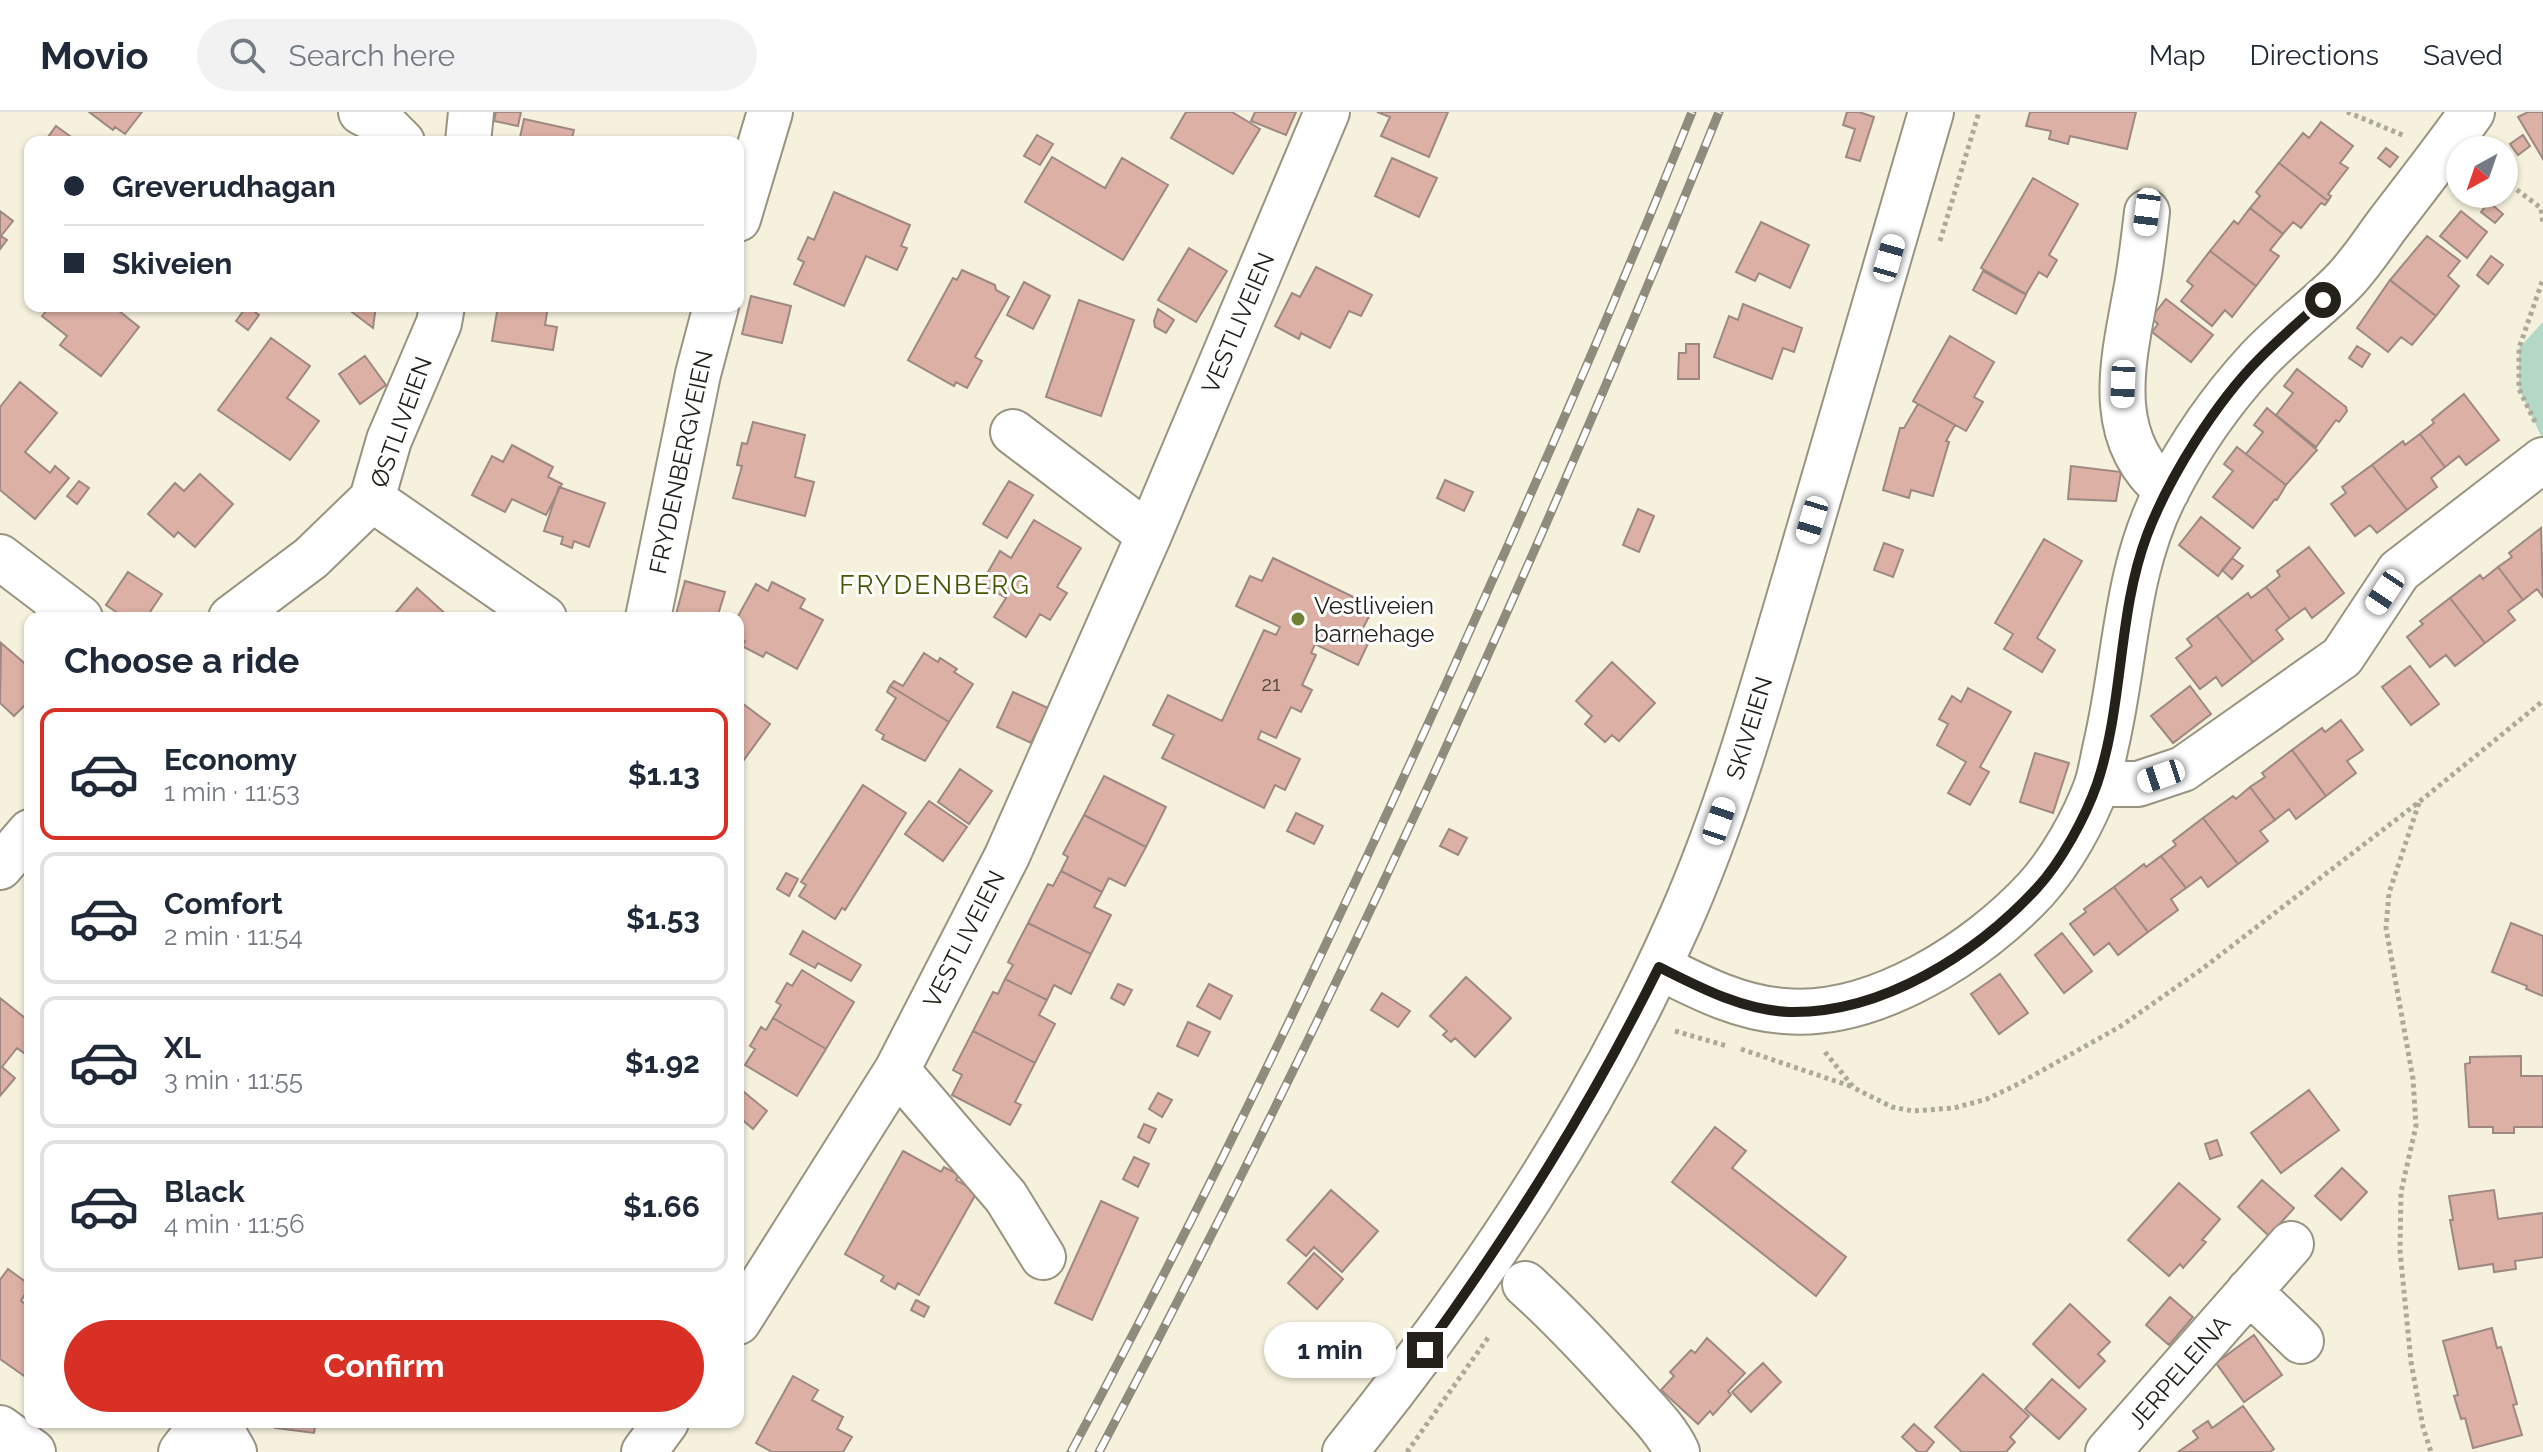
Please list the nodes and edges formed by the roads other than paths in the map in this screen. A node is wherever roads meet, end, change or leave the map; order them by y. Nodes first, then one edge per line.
1 (361, 112) edge
2 (471, 112) edge
3 (770, 112) edge
4 (1327, 112) edge
5 (1931, 112) edge
6 (2472, 112) edge
7 (396, 136) edge
8 (469, 136) edge
9 (744, 199) edge
10 (2147, 212) dead end
11 (441, 312) edge
12 (714, 312) edge
13 (1013, 432) dead end
14 (2540, 443) edge
15 (2167, 491) junction
16 (372, 499) junction
17 (1149, 535) junction
18 (0, 557) edge
19 (72, 612) edge
20 (239, 612) edge
21 (535, 612) edge
22 (649, 612) edge
23 (2097, 784) junction
24 (24, 839) edge
25 (0, 867) edge
26 (1659, 967) junction
27 (897, 1070) junction
28 (2291, 1244) dead end
29 (1043, 1257) dead end
30 (1525, 1284) road end
31 (2249, 1291) junction
32 (744, 1312) edge
33 (2301, 1341) dead end
34 (0, 1428) edge
35 (199, 1428) edge
36 (220, 1428) edge
37 (662, 1428) edge
38 (33, 1452) edge
39 (181, 1452) edge
40 (234, 1452) edge
41 (644, 1452) edge
42 (1345, 1452) edge
43 (1677, 1452) edge
44 (2108, 1452) edge

1 - 7 street
2 - 8 street
3 - 9 street
4 - 17 street, VESTLIVEIEN
5 - 26 street, SKIVEIEN
6 - 15 street
10 - 15 street
11 - 16 street, ØSTLIVEIEN
12 - 22 street, FRYDENBERGVEIEN
13 - 17 street
14 - 23 street
15 - 23 street
16 - 20 street, ØSTLIVEIEN
16 - 21 street
17 - 27 street, VESTLIVEIEN
18 - 19 street
23 - 26 street
24 - 25 street
26 - 42 street, SKIVEIEN
27 - 29 street
27 - 32 street, VESTLIVEIEN
28 - 31 street, JERPELEINA
30 - 43 street
31 - 33 street, JERPELEINA
31 - 44 street, JERPELEINA
34 - 38 street
35 - 39 street
36 - 40 street
37 - 41 street

